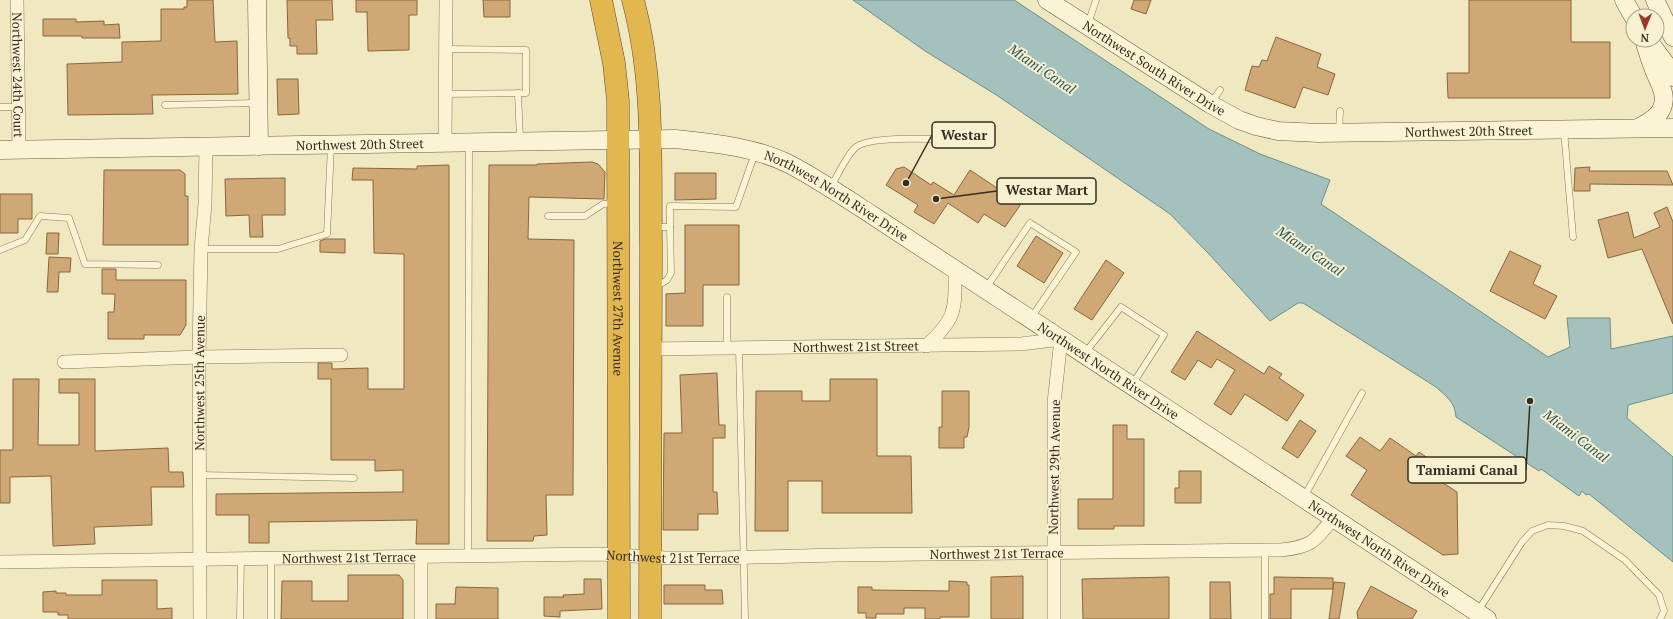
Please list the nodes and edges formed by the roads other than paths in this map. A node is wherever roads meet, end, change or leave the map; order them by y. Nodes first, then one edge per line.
1 (17, 0) edge
2 (257, 0) edge
3 (446, 0) edge
4 (601, 0) edge
5 (633, 0) edge
6 (1047, 0) edge
7 (1096, 0) edge
8 (1655, 0) edge
9 (1088, 26) junction
10 (1673, 36) edge
11 (1647, 48) edge
12 (1654, 48) edge
13 (446, 49) junction
14 (1673, 77) edge
15 (518, 93) junction
16 (446, 94) junction
17 (258, 103) junction
18 (165, 105) dead end
19 (0, 107) edge
20 (18, 107) junction
21 (1340, 111) dead end
22 (1638, 128) junction
23 (1673, 128) edge
24 (1265, 129) joint
25 (1564, 129) junction
26 (1339, 133) junction
27 (650, 139) junction
28 (618, 140) junction
29 (968, 140) dead end
30 (520, 141) junction
31 (445, 142) junction
32 (469, 142) junction
33 (719, 144) joint
34 (331, 145) junction
35 (206, 146) junction
36 (259, 146) junction
37 (0, 150) edge
38 (19, 150) junction
39 (756, 152) junction
40 (830, 188) junction
41 (618, 203) junction
42 (548, 216) dead end
43 (660, 227) junction
44 (1573, 237) dead end
45 (201, 249) junction
46 (0, 250) edge
47 (158, 265) dead end
48 (955, 270) junction
49 (985, 290) junction
50 (727, 297) dead end
51 (1031, 319) junction
52 (1061, 339) junction
53 (926, 346) junction
54 (733, 348) junction
55 (650, 349) junction
56 (1084, 354) junction
57 (341, 355) dead end
58 (198, 357) junction
59 (64, 362) dead end
60 (1132, 385) junction
61 (1362, 393) dead end
62 (199, 475) junction
63 (354, 478) dead end
64 (1304, 498) junction
65 (1333, 518) junction
66 (1265, 551) junction
67 (619, 554) junction
68 (1054, 554) junction
69 (468, 556) junction
70 (421, 557) junction
71 (650, 557) junction
72 (744, 557) junction
73 (200, 558) junction
74 (241, 558) junction
75 (272, 558) junction
76 (0, 562) edge
77 (1480, 617) edge
78 (200, 619) edge
79 (240, 619) edge
80 (271, 619) edge
81 (421, 619) edge
82 (619, 619) edge
83 (650, 619) edge
84 (745, 619) edge
85 (1054, 619) edge
86 (1265, 619) edge
87 (1660, 619) edge

1 - 20 street, Northwest 24th Court
2 - 17 main road
3 - 13 street
4 - 28 highway, Northwest 27th Avenue
5 - 27 highway
6 - 9 main road, Northwest South River Drive
7 - 9 lane
8 - 10 main road
9 - 24 main road, Northwest South River Drive
11 - 22 main road
12 - 14 main road
13 - 15 lane
13 - 16 street
15 - 16 lane
15 - 30 lane
16 - 31 street
17 - 18 lane
17 - 36 main road
19 - 20 lane
20 - 38 street, Northwest 24th Court
21 - 26 lane
22 - 23 main road, Northwest 20th Street
22 - 25 main road, Northwest 20th Street
24 - 26 main road, Northwest 20th Street
25 - 26 main road, Northwest 20th Street
25 - 44 lane
27 - 28 main road, Northwest 20th Street
27 - 33 main road, Northwest 20th Street
27 - 43 highway
28 - 30 main road, Northwest 20th Street
28 - 41 highway, Northwest 27th Avenue
29 - 40 lane
30 - 32 main road, Northwest 20th Street
31 - 32 main road, Northwest 20th Street
31 - 34 main road, Northwest 20th Street
32 - 69 lane
33 - 39 main road, Northwest North River Drive
34 - 36 main road, Northwest 20th Street
34 - 45 lane
35 - 36 main road, Northwest 20th Street
35 - 38 main road, Northwest 20th Street
35 - 45 street, Northwest 25th Avenue
37 - 38 main road, Northwest 20th Street
39 - 40 main road, Northwest North River Drive
39 - 43 lane
40 - 48 main road, Northwest North River Drive
41 - 42 lane
41 - 67 highway, Northwest 27th Avenue
43 - 55 highway
45 - 58 street, Northwest 25th Avenue
46 - 47 lane
48 - 49 main road, Northwest North River Drive
48 - 53 street
49 - 51 main road, Northwest North River Drive
49 - 51 lane
50 - 54 lane
51 - 52 main road, Northwest North River Drive
52 - 53 street, Northwest 21st Street
52 - 56 main road, Northwest North River Drive
52 - 68 street, Northwest 29th Avenue
53 - 54 street, Northwest 21st Street
54 - 55 street, Northwest 21st Street
54 - 72 lane
55 - 71 highway
56 - 60 main road, Northwest North River Drive
56 - 60 lane
57 - 58 street
58 - 59 street
58 - 62 street, Northwest 25th Avenue
60 - 64 main road, Northwest North River Drive
61 - 64 lane
62 - 63 lane
62 - 73 street, Northwest 25th Avenue
64 - 65 main road, Northwest North River Drive
65 - 66 street, Northwest 21st Terrace
65 - 77 main road, Northwest North River Drive
66 - 68 street, Northwest 21st Terrace
66 - 86 lane
67 - 69 street, Northwest 21st Terrace
67 - 71 street, Northwest 21st Terrace
67 - 82 highway, Northwest 27th Avenue
68 - 72 street, Northwest 21st Terrace
68 - 85 street, Northwest 29th Avenue
69 - 70 street, Northwest 21st Terrace
70 - 75 street, Northwest 21st Terrace
70 - 81 street
71 - 72 street, Northwest 21st Terrace
71 - 83 highway
72 - 84 lane
73 - 74 street, Northwest 21st Terrace
73 - 76 street, Northwest 21st Terrace
73 - 78 street, Northwest 25th Avenue
74 - 75 street, Northwest 21st Terrace
74 - 79 lane
75 - 80 lane
77 - 87 lane

